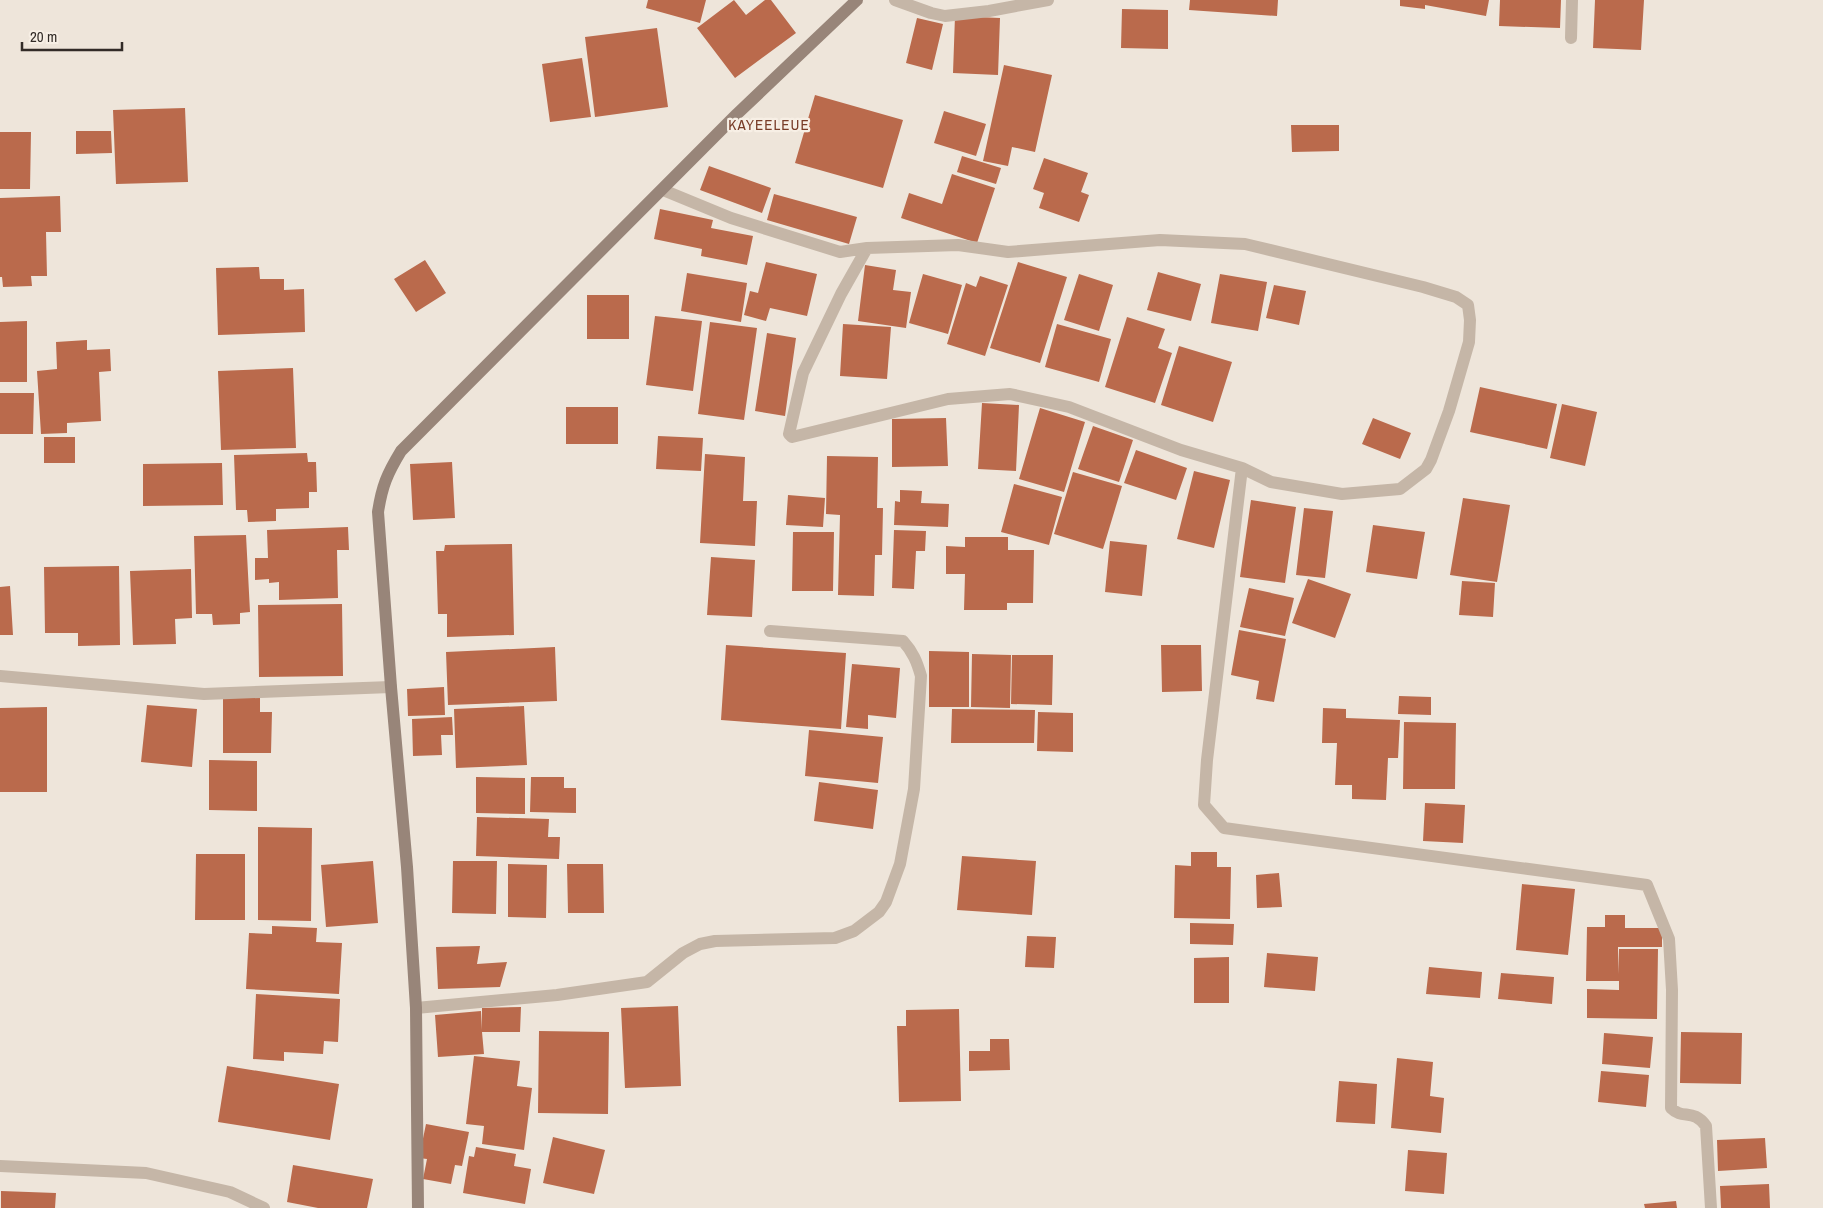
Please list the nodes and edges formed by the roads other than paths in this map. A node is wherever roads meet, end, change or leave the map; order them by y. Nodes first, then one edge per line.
1 (857, 0) edge
2 (895, 0) edge
3 (1048, 0) edge
4 (1572, 0) edge
5 (1571, 38) dead end
6 (662, 190) junction
7 (867, 248) junction
8 (1242, 468) junction
9 (770, 632) dead end
10 (0, 676) edge
11 (391, 687) junction
12 (416, 1008) junction
13 (0, 1166) edge
14 (264, 1208) edge
15 (418, 1208) edge
16 (1711, 1208) edge

1 - 6 street
2 - 3 street
4 - 5 street
6 - 7 street
6 - 11 street
7 - 8 street
7 - 8 street
8 - 16 street
9 - 12 street
10 - 11 street
11 - 12 street
12 - 15 street
13 - 14 street

